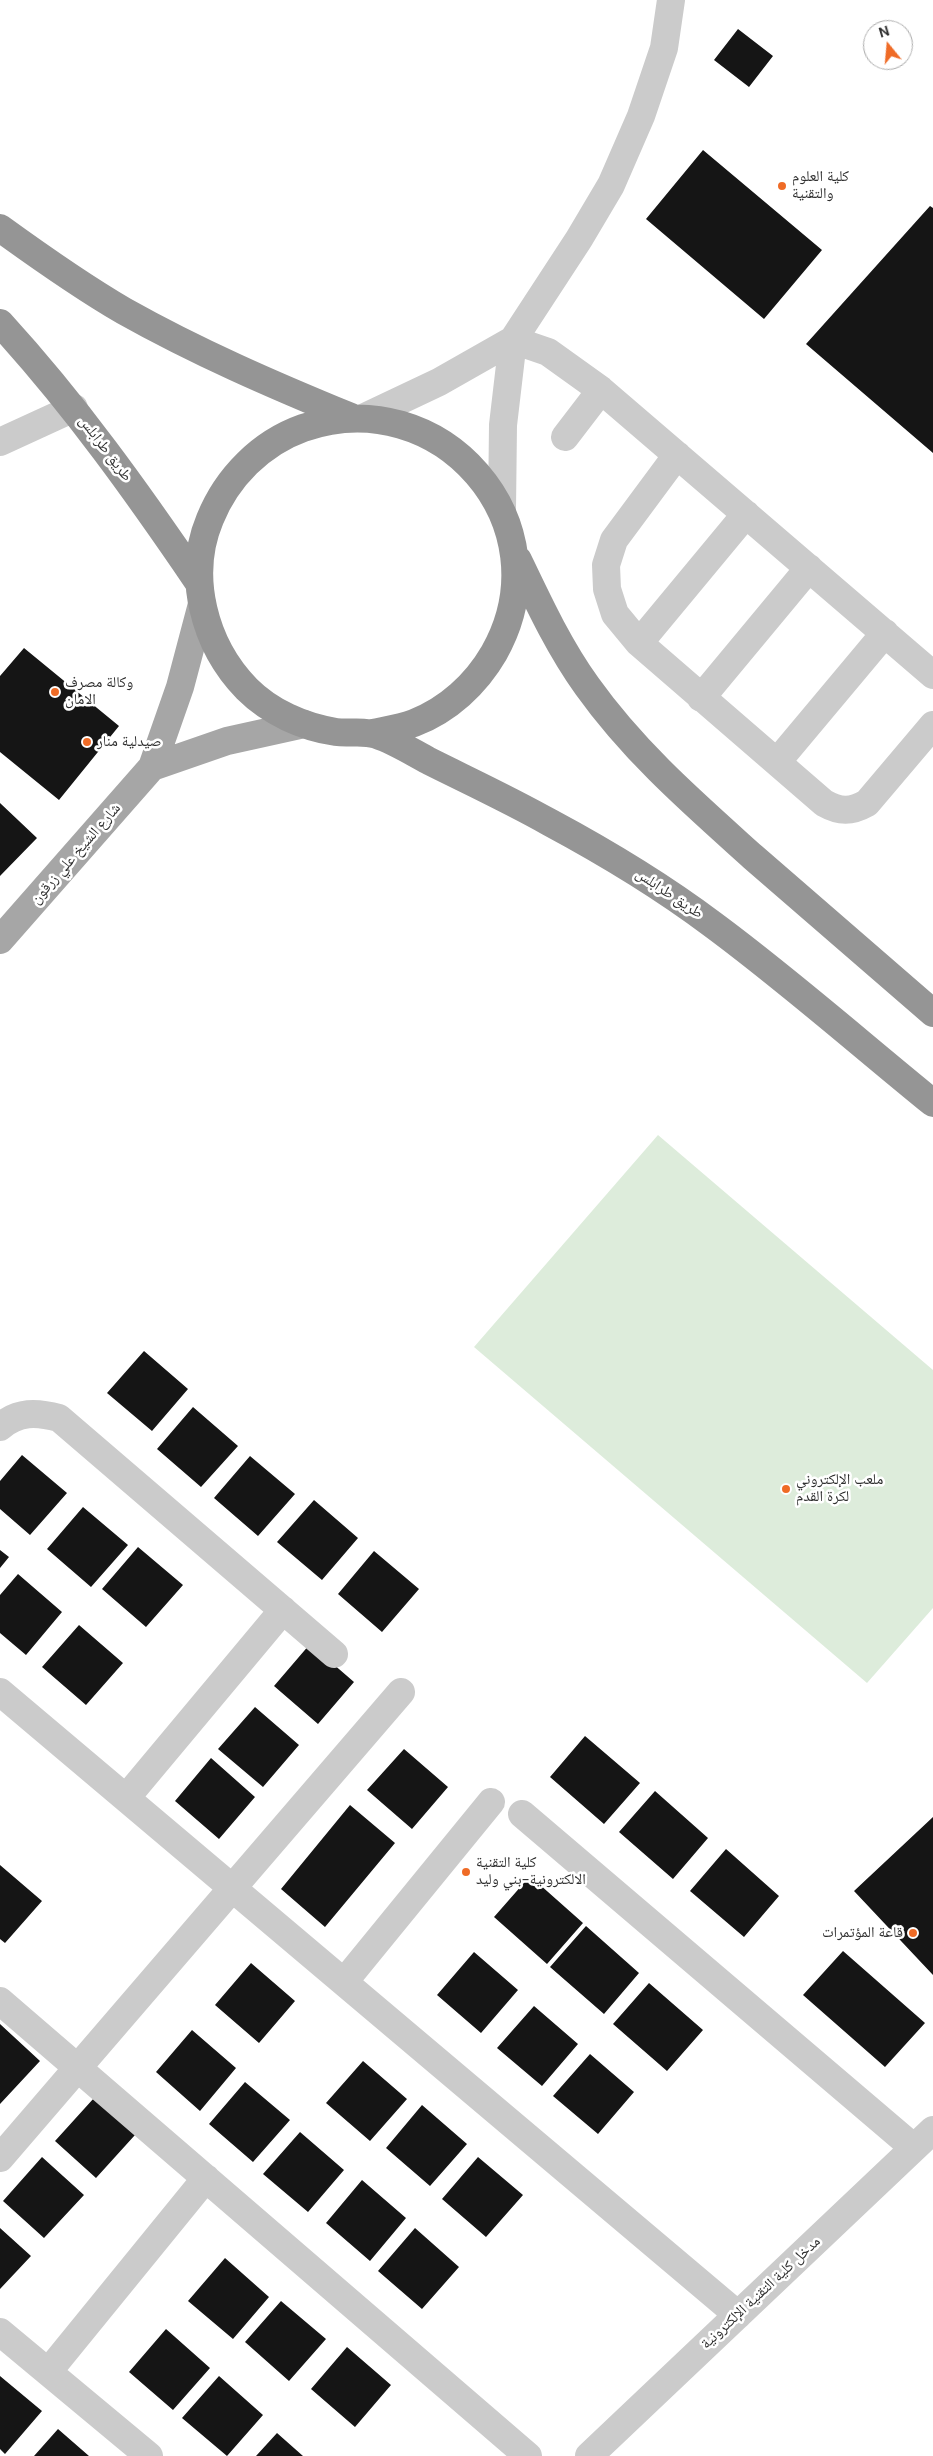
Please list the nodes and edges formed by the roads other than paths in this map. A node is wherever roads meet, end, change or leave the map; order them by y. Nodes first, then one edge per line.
1 (671, 0) edge
2 (0, 228) edge
3 (0, 323) edge
4 (513, 340) junction
5 (601, 390) junction
6 (74, 408) junction
7 (357, 418) junction
8 (566, 437) dead end
9 (0, 442) edge
10 (677, 455) junction
11 (502, 509) junction
12 (746, 514) junction
13 (514, 551) junction
14 (809, 568) junction
15 (201, 593) junction
16 (884, 633) junction
17 (639, 643) junction
18 (933, 674) edge
19 (701, 698) junction
20 (304, 724) junction
21 (933, 725) edge
22 (373, 733) junction
23 (777, 762) junction
24 (152, 767) junction
25 (0, 940) edge
26 (933, 1013) edge
27 (933, 1103) edge
28 (0, 1426) edge
29 (283, 1610) junction
30 (334, 1654) dead end
31 (0, 1692) edge
32 (401, 1692) dead end
33 (126, 1798) junction
34 (490, 1802) dead end
35 (522, 1814) dead end
36 (232, 1888) junction
37 (344, 1982) junction
38 (0, 2001) edge
39 (77, 2068) junction
40 (923, 2139) edge
41 (0, 2158) edge
42 (206, 2178) junction
43 (738, 2315) junction
44 (0, 2332) edge
45 (48, 2372) junction
46 (149, 2456) edge
47 (528, 2456) edge
48 (589, 2456) edge

1 - 4 street
2 - 7 highway
3 - 6 highway, طريق طرابلس
4 - 5 street
4 - 7 street
4 - 11 street
5 - 8 street
5 - 10 street
6 - 9 street
6 - 15 highway, طريق طرابلس
7 - 11 highway
7 - 15 highway
10 - 12 street
10 - 17 street
11 - 13 highway
12 - 14 street
12 - 17 street
13 - 22 highway
13 - 26 highway
14 - 16 street
14 - 19 street
15 - 20 highway
15 - 24 main road, شارع الشيخ علي زرقون
16 - 18 street
16 - 23 street
17 - 19 street
19 - 23 street
20 - 22 highway
20 - 24 main road, شارع الشيخ علي زرقون
21 - 23 street
22 - 27 highway, طريق طرابلس
24 - 25 main road, شارع الشيخ علي زرقون
28 - 29 street
29 - 30 street
29 - 33 street
31 - 33 street
32 - 36 street
33 - 36 street
34 - 37 street
35 - 40 street
36 - 37 street
36 - 39 street
37 - 43 street
38 - 39 street
39 - 41 street
39 - 42 street
40 - 43 street, مدخل كلية التقنية الإلكترونية
42 - 45 street
42 - 47 street
43 - 48 street, مدخل كلية التقنية الإلكترونية
44 - 45 street
45 - 46 street

